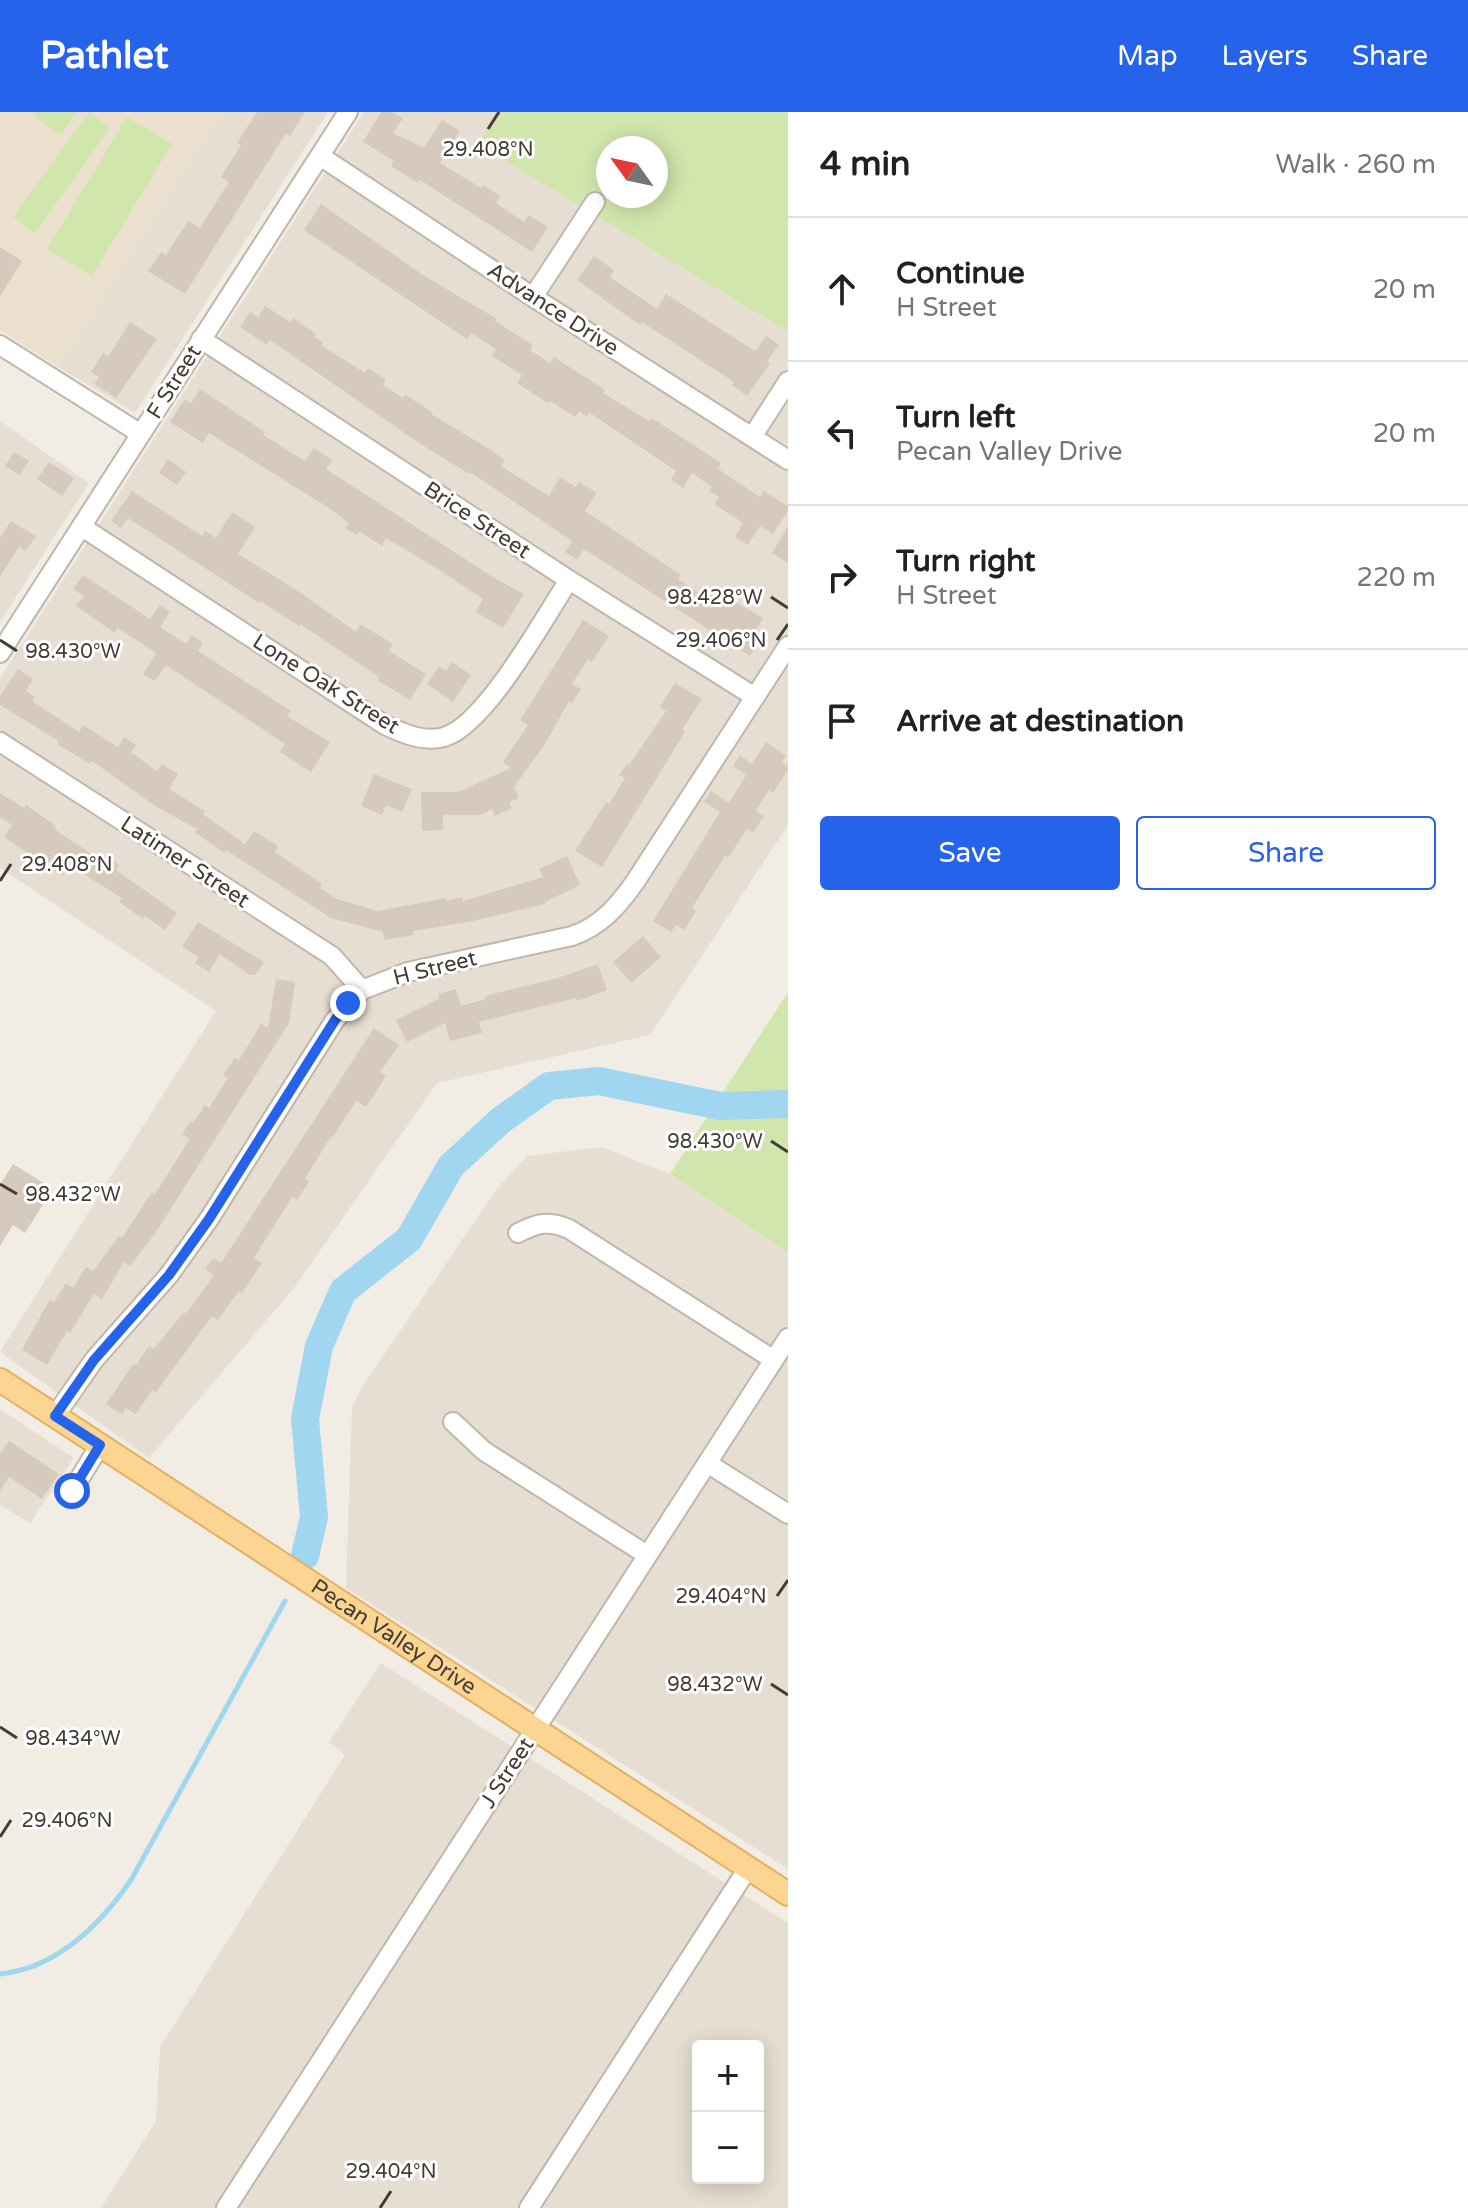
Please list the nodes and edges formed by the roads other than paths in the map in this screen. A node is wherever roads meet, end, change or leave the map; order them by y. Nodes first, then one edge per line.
1 (348, 112) edge
2 (320, 156) junction
3 (595, 202) dead end
4 (533, 297) junction
5 (201, 339) junction
6 (0, 345) edge
7 (788, 381) edge
8 (141, 434) junction
9 (752, 437) junction
10 (788, 460) edge
11 (82, 527) junction
12 (569, 580) junction
13 (788, 646) edge
14 (0, 653) edge
15 (755, 697) junction
16 (0, 742) edge
17 (362, 990) junction
18 (518, 1233) dead end
19 (788, 1338) edge
20 (774, 1360) junction
21 (0, 1380) edge
22 (55, 1416) junction
23 (453, 1422) dead end
24 (100, 1445) junction
25 (707, 1463) junction
26 (72, 1491) dead end
27 (788, 1514) edge
28 (647, 1555) junction
29 (534, 1730) junction
30 (748, 1868) junction
31 (788, 1894) edge
32 (226, 2208) edge
33 (529, 2208) edge

1 - 2 street, F Street
2 - 4 street, Advance Drive
2 - 5 street, F Street
3 - 4 street
4 - 9 street, Advance Drive
5 - 8 street, F Street
5 - 12 street, Brice Street
6 - 8 street
7 - 9 street
8 - 11 street, F Street
9 - 10 street, Advance Drive
11 - 12 street, Lone Oak Street
11 - 14 street, F Street
12 - 15 street, Brice Street
13 - 15 street, H Street
15 - 17 street, H Street
16 - 17 street, Latimer Street
17 - 22 street, H Street
18 - 20 street
19 - 20 street, J Street
20 - 25 street, J Street
21 - 22 main road, Pecan Valley Drive
22 - 24 main road, Pecan Valley Drive
23 - 28 street
24 - 26 street
24 - 29 main road, Pecan Valley Drive
25 - 27 street
25 - 28 street, J Street
28 - 29 street, J Street
29 - 30 main road, Pecan Valley Drive
29 - 32 street, J Street
30 - 31 main road, Pecan Valley Drive
30 - 33 street

